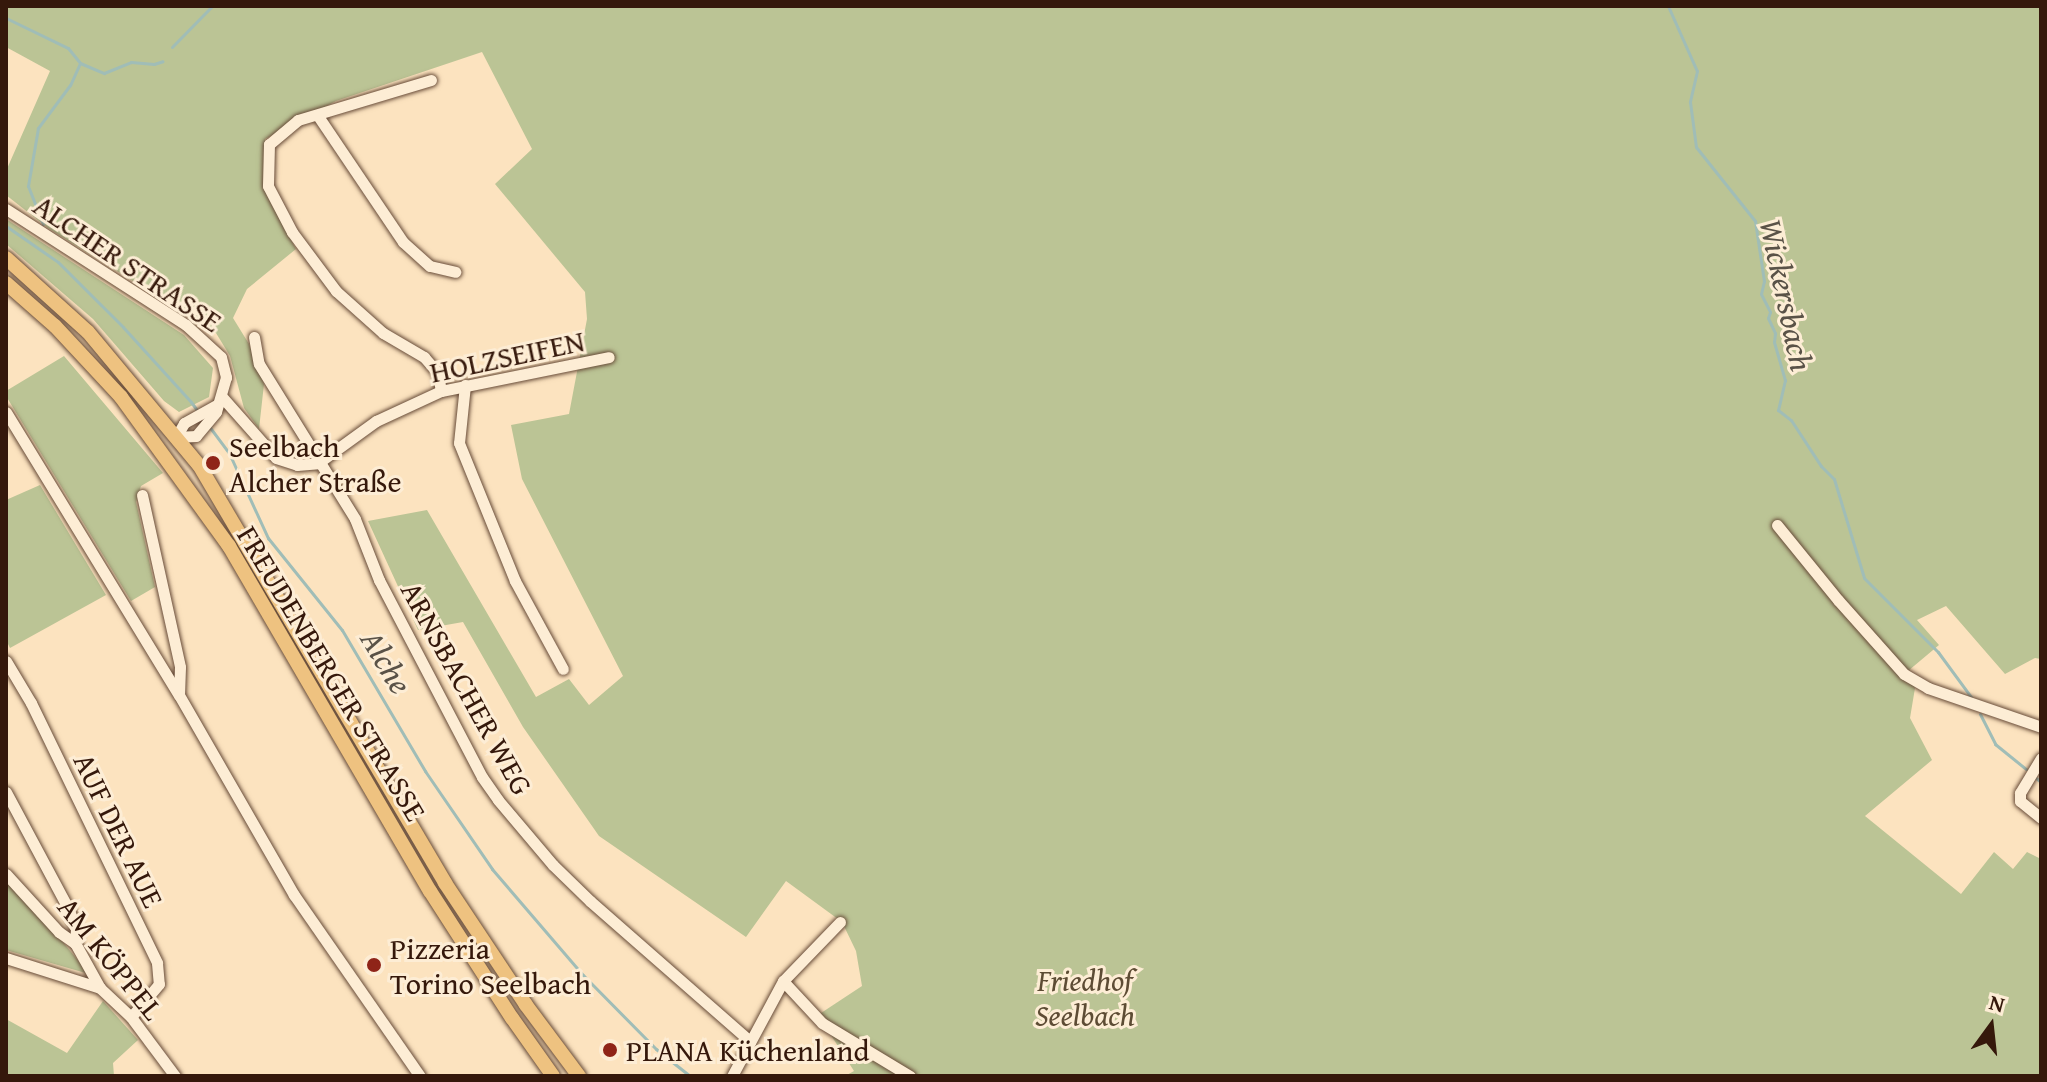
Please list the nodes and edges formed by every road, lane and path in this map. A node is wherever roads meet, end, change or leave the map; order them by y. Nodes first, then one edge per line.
1 (431, 80) dead end
2 (318, 116) junction
3 (6, 209) edge
4 (6, 258) edge
5 (455, 272) dead end
6 (6, 283) edge
7 (254, 337) dead end
8 (609, 357) dead end
9 (465, 385) junction
10 (441, 391) junction
11 (216, 405) junction
12 (6, 412) edge
13 (176, 437) junction
14 (162, 448) junction
15 (318, 463) junction
16 (142, 495) dead end
17 (1777, 525) dead end
18 (6, 661) edge
19 (563, 669) dead end
20 (179, 695) junction
21 (2041, 727) edge
22 (2041, 758) edge
23 (6, 792) edge
24 (2041, 818) edge
25 (6, 874) edge
26 (840, 922) dead end
27 (75, 943) junction
28 (6, 958) edge
29 (783, 981) junction
30 (100, 988) junction
31 (131, 1017) junction
32 (750, 1041) junction
33 (175, 1076) edge
34 (420, 1076) edge
35 (553, 1076) edge
36 (579, 1076) edge
37 (732, 1076) edge
38 (910, 1076) edge

1 - 2 street
2 - 5 street
2 - 10 street
3 - 11 street, ALCHER STRASSE
4 - 13 main road, FREUDENBERGER STRASSE
6 - 14 main road, FREUDENBERGER STRASSE
7 - 15 street, ARNSBACHER WEG
8 - 9 street, HOLZSEIFEN
9 - 10 street, HOLZSEIFEN
9 - 19 street
10 - 15 street, HOLZSEIFEN
11 - 13 street
11 - 13 street
11 - 15 street
12 - 20 street
13 - 14 main road
13 - 36 main road, FREUDENBERGER STRASSE
14 - 35 main road, FREUDENBERGER STRASSE
15 - 32 street, ARNSBACHER WEG
16 - 20 street
17 - 21 street
18 - 31 street, AUF DER AUE
20 - 34 street
22 - 24 street
23 - 27 street
25 - 27 street, AM KÖPPEL
26 - 29 street
27 - 30 street, AM KÖPPEL
28 - 30 street
29 - 32 street
29 - 38 street
30 - 31 street, AM KÖPPEL
31 - 33 street, AM KÖPPEL
32 - 37 street

